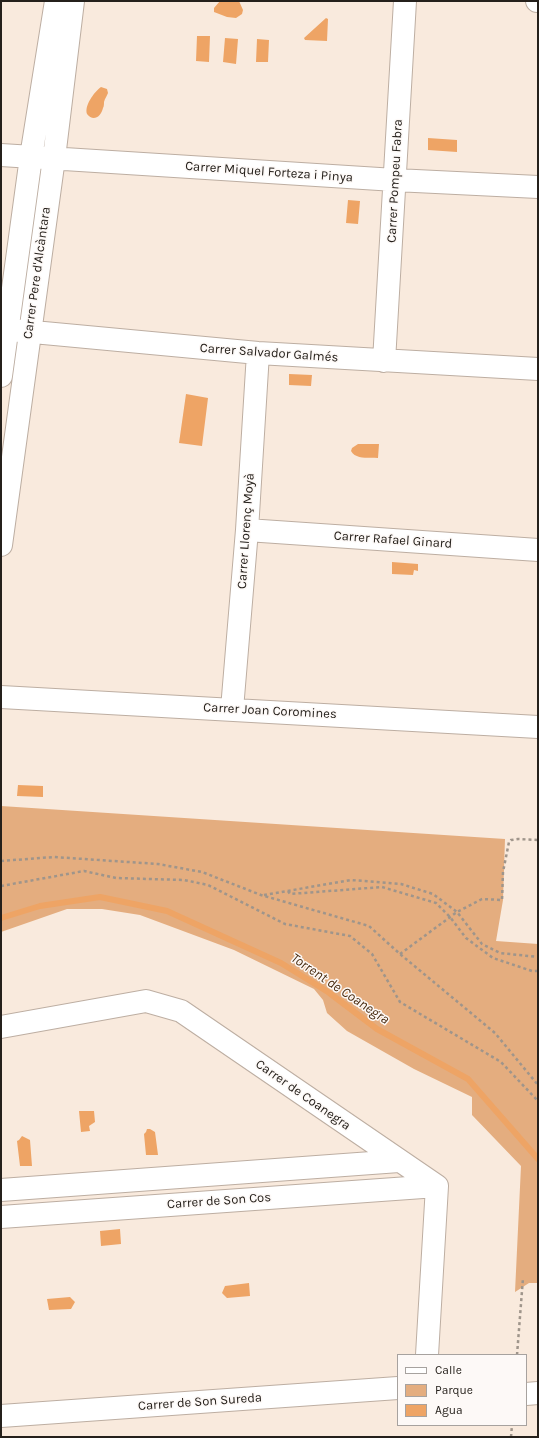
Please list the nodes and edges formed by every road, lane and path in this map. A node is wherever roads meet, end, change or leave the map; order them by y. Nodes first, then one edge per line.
1 (56, 1) edge
2 (73, 1) edge
3 (405, 1) edge
4 (1, 155) edge
5 (31, 157) junction
6 (54, 158) junction
7 (396, 180) junction
8 (538, 187) edge
9 (4, 329) edge
10 (29, 332) junction
11 (258, 353) junction
12 (384, 361) junction
13 (538, 369) edge
14 (1, 376) edge
15 (3, 519) edge
16 (247, 530) junction
17 (1, 545) edge
18 (538, 550) edge
19 (1, 697) edge
20 (232, 709) junction
21 (538, 727) edge
22 (538, 840) edge
23 (1, 861) edge
24 (1, 886) edge
25 (288, 891) junction
26 (261, 895) junction
27 (457, 912) junction
28 (450, 916) junction
29 (400, 954) junction
30 (538, 957) edge
31 (538, 971) edge
32 (1, 1027) edge
33 (538, 1085) edge
34 (538, 1101) edge
35 (399, 1161) junction
36 (437, 1186) junction
37 (1, 1190) edge
38 (1, 1216) edge
39 (523, 1278) dead end
40 (427, 1354) edge
41 (517, 1354) edge
42 (397, 1388) edge
43 (538, 1393) edge
44 (527, 1394) edge
45 (1, 1416) edge
46 (512, 1426) edge
47 (511, 1437) edge

1 - 5 street
2 - 6 street, Carrer Pere d'Alcàntara
3 - 7 street, Carrer Pompeu Fabra
4 - 5 street, Carrer Miquel Forteza i Pinya
5 - 6 street, Carrer Miquel Forteza i Pinya
5 - 9 street
6 - 7 street, Carrer Miquel Forteza i Pinya
6 - 10 street, Carrer Pere d'Alcàntara
7 - 8 street, Carrer Miquel Forteza i Pinya
7 - 12 street, Carrer Pompeu Fabra
9 - 10 street, Carrer Salvador Galmés
9 - 14 street
10 - 11 street, Carrer Salvador Galmés
10 - 15 street, Carrer Pere d'Alcàntara
11 - 12 street, Carrer Salvador Galmés
11 - 16 street, Carrer Llorenç Moyà
12 - 13 street, Carrer Salvador Galmés
15 - 17 street, Carrer Pere d'Alcàntara
16 - 18 street, Carrer Rafael Ginard
16 - 20 street, Carrer Llorenç Moyà
19 - 20 street, Carrer Joan Coromines
20 - 21 street, Carrer Joan Coromines
22 - 27 path
23 - 26 path
24 - 34 path
25 - 26 path
25 - 27 path
25 - 28 path
26 - 29 path
27 - 28 path
27 - 30 path
28 - 29 path
28 - 31 path
29 - 33 path
32 - 35 street, Carrer de Coanegra
35 - 36 street, Carrer de Coanegra
35 - 37 street, Carrer de Son Cos
36 - 38 street, Carrer de Son Cos
36 - 40 street
39 - 41 path
42 - 45 street, Carrer de Son Sureda
43 - 44 street
46 - 47 path

